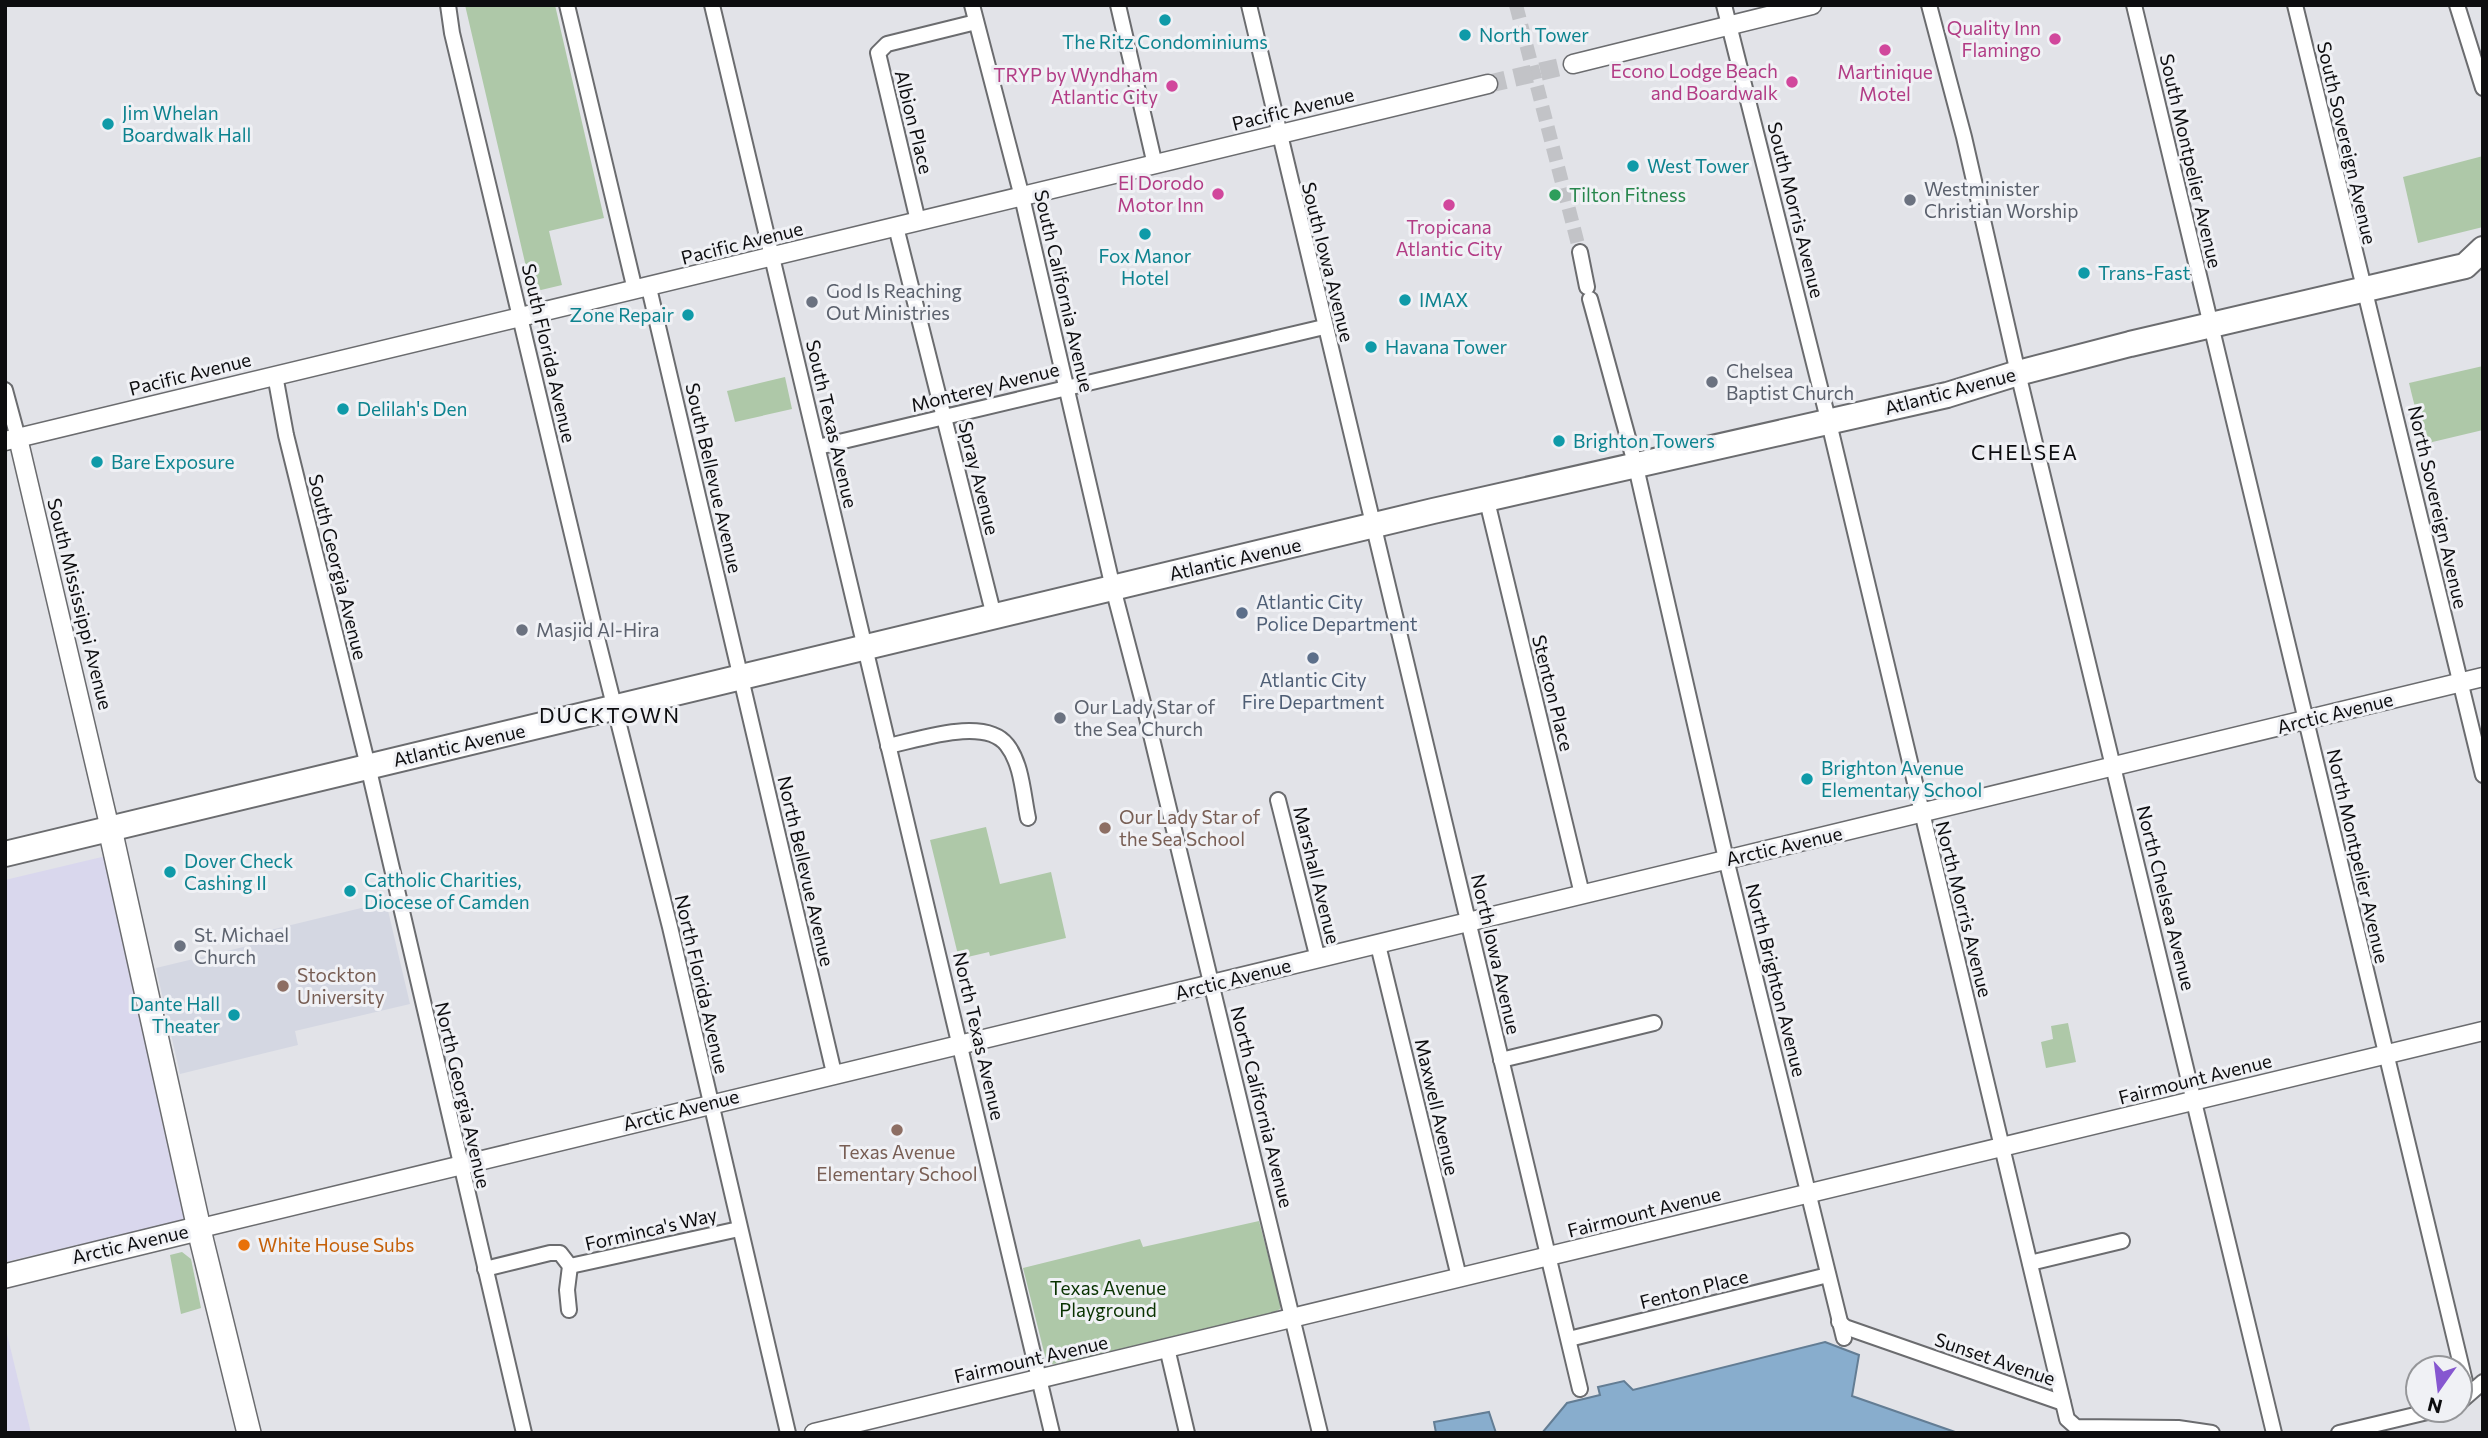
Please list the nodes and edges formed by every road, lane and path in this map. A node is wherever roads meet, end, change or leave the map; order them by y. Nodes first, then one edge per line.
1 (448, 5) edge
2 (566, 5) edge
3 (712, 5) edge
4 (972, 5) edge
5 (1118, 5) edge
6 (1249, 5) edge
7 (1724, 5) edge
8 (1812, 5) edge
9 (1930, 5) edge
10 (2134, 5) edge
11 (2295, 5) edge
12 (2457, 5) edge
13 (976, 22) junction
14 (1729, 26) junction
15 (1573, 64) tunnel mouth
16 (1488, 83) tunnel mouth
17 (2483, 88) edge
18 (1278, 135) junction
19 (1155, 165) junction
20 (1022, 197) junction
21 (918, 221) junction
22 (896, 227) junction
23 (2483, 249) edge
24 (1580, 252) tunnel mouth
25 (772, 256) junction
26 (2474, 269) edge
27 (642, 289) junction
28 (2365, 289) junction
29 (522, 318) junction
30 (2211, 326) junction
31 (1324, 327) junction
32 (2018, 373) junction
33 (275, 375) junction
34 (1067, 387) junction
35 (5, 390) edge
36 (944, 417) junction
37 (1829, 423) junction
38 (11, 439) edge
39 (818, 447) junction
40 (1636, 467) junction
41 (1487, 501) junction
42 (1374, 527) junction
43 (1112, 588) junction
44 (994, 616) junction
45 (866, 648) junction
46 (741, 677) junction
47 (2483, 677) edge
48 (2460, 682) junction
49 (615, 709) junction
50 (2306, 720) junction
51 (888, 746) junction
52 (368, 766) junction
53 (2115, 766) junction
54 (2483, 775) edge
55 (1279, 800) dead end
56 (1921, 813) junction
57 (1028, 818) dead end
58 (110, 830) junction
59 (5, 854) edge
60 (1726, 859) junction
61 (1582, 894) junction
62 (1469, 923) junction
63 (1378, 945) junction
64 (1318, 958) junction
65 (1212, 984) junction
66 (1654, 1023) dead end
67 (2483, 1031) edge
68 (962, 1044) junction
69 (2386, 1054) junction
70 (1501, 1060) junction
71 (834, 1073) junction
72 (2195, 1101) junction
73 (710, 1103) junction
74 (2003, 1147) junction
75 (459, 1164) junction
76 (1808, 1193) junction
77 (201, 1228) junction
78 (739, 1229) junction
79 (2122, 1241) dead end
80 (1550, 1257) junction
81 (2030, 1263) junction
82 (570, 1266) junction
83 (485, 1269) junction
84 (1828, 1275) junction
85 (5, 1276) edge
86 (1459, 1277) junction
87 (569, 1310) dead end
88 (1293, 1317) junction
89 (1839, 1322) junction
90 (1844, 1338) dead end
91 (1569, 1339) junction
92 (1167, 1348) junction
93 (2454, 1354) edge
94 (1039, 1378) junction
95 (1580, 1389) dead end
96 (2063, 1403) junction
97 (2404, 1418) edge
98 (249, 1433) edge
99 (524, 1433) edge
100 (788, 1433) edge
101 (814, 1433) edge
102 (1052, 1433) edge
103 (1187, 1433) edge
104 (1320, 1433) edge
105 (2212, 1433) edge
106 (2274, 1433) edge
107 (2339, 1433) edge

1 - 29 street, South Florida Avenue
2 - 27 street, South Bellevue Avenue
3 - 25 street, South Texas Avenue
4 - 13 street, South California Avenue
5 - 19 street
6 - 18 street, South Iowa Avenue
7 - 14 street, South Morris Avenue
8 - 14 street
9 - 32 street, North Chelsea Avenue
10 - 30 street, South Montpelier Avenue
11 - 28 street, South Sovereign Avenue
12 - 17 street
13 - 20 street, South California Avenue
13 - 21 street, Albion Place
14 - 15 street
14 - 37 street, South Morris Avenue
16 - 18 street, Pacific Avenue
18 - 19 street, Pacific Avenue
18 - 31 street, South Iowa Avenue
19 - 20 street, Pacific Avenue
20 - 21 street, Pacific Avenue
20 - 34 street, South California Avenue
21 - 22 street, Pacific Avenue
22 - 25 street, Pacific Avenue
22 - 36 street, Spray Avenue
23 - 26 highway, Atlantic Avenue
24 - 40 street, North Brighton Avenue
25 - 27 street, Pacific Avenue
25 - 39 street, South Texas Avenue
26 - 28 highway, Atlantic Avenue
27 - 29 street, Pacific Avenue
27 - 46 street, South Bellevue Avenue
28 - 30 highway, Atlantic Avenue
28 - 48 street, North Sovereign Avenue
29 - 33 street, Pacific Avenue
29 - 49 street, South Florida Avenue
30 - 32 highway, Atlantic Avenue
30 - 50 street, North Montpelier Avenue
31 - 34 street, Monterey Avenue
31 - 42 street, South Iowa Avenue
32 - 37 highway, Atlantic Avenue
32 - 53 street, North Chelsea Avenue
33 - 38 street, Pacific Avenue
33 - 52 street, South Georgia Avenue
34 - 36 street, Monterey Avenue
34 - 43 street, South California Avenue
35 - 38 street, South Mississippi Avenue
36 - 39 street, Monterey Avenue
36 - 44 street, Spray Avenue
37 - 40 highway, Atlantic Avenue
37 - 56 street, North Morris Avenue
38 - 58 street, South Mississippi Avenue
39 - 45 street, South Texas Avenue
40 - 41 highway, Atlantic Avenue
40 - 60 street, North Brighton Avenue
41 - 42 highway, Atlantic Avenue
41 - 61 street, Stenton Place
42 - 43 highway, Atlantic Avenue
42 - 62 street, North Iowa Avenue
43 - 44 highway, Atlantic Avenue
43 - 65 street, North California Avenue
44 - 45 highway, Atlantic Avenue
45 - 46 highway, Atlantic Avenue
45 - 51 street, North Texas Avenue
46 - 49 highway, Atlantic Avenue
46 - 71 street, North Bellevue Avenue
47 - 48 street, Arctic Avenue
48 - 50 street, Arctic Avenue
48 - 54 street, North Sovereign Avenue
49 - 52 highway, Atlantic Avenue
49 - 73 street, North Florida Avenue
50 - 53 street, Arctic Avenue
50 - 69 street, North Montpelier Avenue
51 - 57 street
51 - 68 street, North Texas Avenue
52 - 58 highway, Atlantic Avenue
52 - 75 street, North Georgia Avenue
53 - 56 street, Arctic Avenue
53 - 72 street, North Chelsea Avenue
55 - 64 street, Marshall Avenue
56 - 60 street, Arctic Avenue
56 - 74 street, North Morris Avenue
58 - 59 highway, Atlantic Avenue
58 - 77 main road
60 - 61 street, Arctic Avenue
60 - 76 street, North Brighton Avenue
61 - 62 street, Arctic Avenue
62 - 63 street, Arctic Avenue
62 - 70 street, North Iowa Avenue
63 - 64 street, Arctic Avenue
63 - 86 street, Maxwell Avenue
64 - 65 street, Arctic Avenue
65 - 68 street, Arctic Avenue
65 - 88 street, North California Avenue
66 - 70 street
67 - 69 street, Fairmount Avenue
68 - 71 street, Arctic Avenue
68 - 94 street, North Texas Avenue
69 - 72 street, Fairmount Avenue
69 - 93 street, North Montpelier Avenue
70 - 80 street, North Iowa Avenue
71 - 73 street, Arctic Avenue
72 - 74 street, Fairmount Avenue
72 - 106 street, North Chelsea Avenue
73 - 75 street, Arctic Avenue
73 - 78 street, North Florida Avenue
74 - 76 street, Fairmount Avenue
74 - 81 street, North Morris Avenue
75 - 77 street, Arctic Avenue
75 - 83 street, North Georgia Avenue
76 - 80 street, Fairmount Avenue
76 - 84 street, North Brighton Avenue
77 - 85 main road, Arctic Avenue
77 - 98 main road
78 - 82 street, Forminca's Way
78 - 100 street, North Florida Avenue
79 - 81 street
80 - 86 street, Fairmount Avenue
80 - 91 street, North Iowa Avenue
81 - 96 street, North Morris Avenue
82 - 83 street
82 - 87 street
83 - 99 street, North Georgia Avenue
84 - 89 street, North Brighton Avenue
84 - 91 street, Fenton Place
86 - 88 street, Fairmount Avenue
88 - 92 street, Fairmount Avenue
88 - 104 street, North California Avenue
89 - 90 street, North Brighton Avenue
89 - 96 street, Sunset Avenue
91 - 95 street, North Iowa Avenue
92 - 94 street, Fairmount Avenue
92 - 103 street
94 - 101 street, Fairmount Avenue
94 - 102 street, North Texas Avenue
96 - 105 street, Sunset Avenue
97 - 107 street

